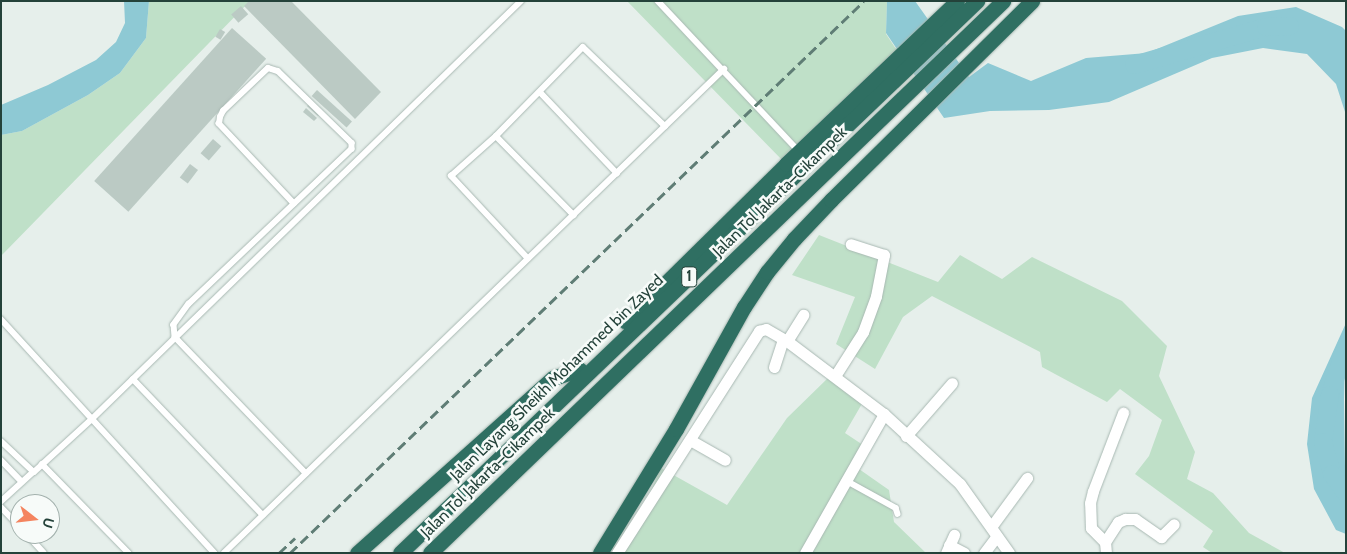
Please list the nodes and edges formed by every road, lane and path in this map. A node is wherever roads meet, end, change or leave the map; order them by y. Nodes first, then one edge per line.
1 (521, 1) edge
2 (658, 1) edge
3 (957, 1) edge
4 (977, 1) edge
5 (990, 1) edge
6 (1003, 1) edge
7 (1032, 1) edge
8 (724, 69) junction
9 (540, 92) junction
10 (665, 126) junction
11 (496, 136) junction
12 (800, 151) junction
13 (617, 173) junction
14 (294, 204) junction
15 (574, 215) junction
16 (851, 244) dead end
17 (528, 259) junction
18 (803, 315) dead end
19 (1, 318) edge
20 (175, 337) junction
21 (785, 340) junction
22 (774, 367) dead end
23 (580, 369) junction
24 (834, 376) junction
25 (133, 379) junction
26 (952, 383) dead end
27 (1122, 413) dead end
28 (884, 414) junction
29 (92, 419) junction
30 (906, 436) junction
31 (1, 440) edge
32 (690, 440) junction
33 (1, 460) edge
34 (725, 460) dead end
35 (42, 464) junction
36 (34, 472) junction
37 (306, 473) junction
38 (1027, 478) dead end
39 (845, 480) junction
40 (22, 482) junction
41 (1, 502) edge
42 (1, 507) edge
43 (898, 514) dead end
44 (263, 515) junction
45 (10, 516) edge
46 (1174, 524) dead end
47 (994, 531) junction
48 (950, 544) edge
49 (1106, 547) edge
50 (129, 553) edge
51 (215, 553) edge
52 (224, 553) edge
53 (357, 553) edge
54 (388, 553) edge
55 (400, 553) edge
56 (421, 553) edge
57 (430, 553) edge
58 (600, 553) edge
59 (618, 553) edge
60 (805, 553) edge
61 (964, 553) edge
62 (984, 553) edge
63 (1009, 553) edge

1 - 20 lane
2 - 8 lane
3 - 12 highway, Jalan Tol Jakarta–Cikampek / 1
4 - 55 highway, Jalan Layang Sheikh Mohammed bin Zayed / 1
5 - 56 highway, Jalan Layang Sheikh Mohammed bin Zayed / 1
6 - 57 highway, Jalan Tol Jakarta–Cikampek / 1
7 - 58 highway
8 - 10 lane
8 - 12 lane
9 - 10 lane
9 - 11 lane
9 - 13 lane
10 - 13 lane
11 - 15 lane
11 - 17 lane
12 - 23 highway, Jalan Tol Jakarta–Cikampek / 1
13 - 15 lane
14 - 14 lane
14 - 20 lane
15 - 17 lane
16 - 24 street
17 - 37 lane
18 - 21 street
19 - 29 lane
20 - 25 lane
20 - 37 lane
21 - 22 street
21 - 24 street
21 - 32 street
23 - 53 highway
23 - 54 highway, Jalan Tol Jakarta–Cikampek / 1
24 - 28 street
25 - 29 lane
25 - 44 lane
26 - 30 street
27 - 49 street
28 - 30 street
28 - 39 street
29 - 35 lane
29 - 51 lane
30 - 47 street
31 - 36 lane
32 - 34 street
32 - 59 street
33 - 40 lane
35 - 36 lane
35 - 50 lane
36 - 40 lane
37 - 44 lane
38 - 47 street
39 - 43 lane
39 - 60 street
40 - 41 lane
42 - 45 lane
44 - 52 lane
46 - 49 street
47 - 62 street
47 - 63 street
48 - 61 street

